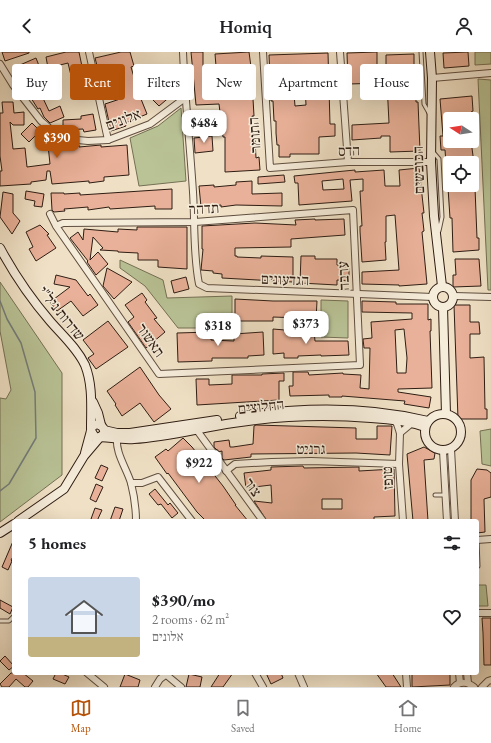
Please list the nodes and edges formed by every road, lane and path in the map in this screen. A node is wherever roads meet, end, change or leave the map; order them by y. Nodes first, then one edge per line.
1 (89, 52) edge
2 (183, 52) edge
3 (262, 52) edge
4 (340, 52) edge
5 (421, 52) edge
6 (430, 52) edge
7 (0, 64) edge
8 (184, 64) edge
9 (491, 73) edge
10 (432, 78) junction
11 (182, 100) edge
12 (185, 100) edge
13 (432, 118) junction
14 (108, 140) junction
15 (431, 148) junction
16 (348, 162) junction
17 (431, 162) junction
18 (270, 168) joint
19 (353, 210) joint
20 (50, 214) dead end
21 (195, 222) junction
22 (56, 226) junction
23 (437, 241) junction
24 (0, 248) edge
25 (442, 286) junction
26 (357, 295) junction
27 (454, 296) junction
28 (433, 297) junction
29 (491, 297) edge
30 (444, 307) junction
31 (360, 365) joint
32 (92, 399) junction
33 (446, 414) junction
34 (394, 420) junction
35 (412, 423) junction
36 (427, 424) junction
37 (196, 429) junction
38 (91, 430) junction
39 (102, 431) junction
40 (400, 434) junction
41 (117, 436) junction
42 (447, 450) junction
43 (84, 456) junction
44 (399, 464) junction
45 (226, 471) junction
46 (131, 483) junction
47 (436, 495) dead end
48 (446, 495) junction
49 (21, 519) edge
50 (136, 519) edge
51 (190, 519) edge
52 (262, 519) edge
53 (403, 519) edge
54 (447, 519) edge
55 (454, 519) edge
56 (12, 525) edge
57 (0, 533) edge
58 (491, 539) edge
59 (479, 540) edge
60 (491, 612) edge
61 (479, 613) edge
62 (12, 618) edge
63 (0, 621) edge
64 (89, 675) edge
65 (164, 675) edge
66 (168, 675) edge
67 (256, 675) edge
68 (299, 675) edge
69 (406, 675) edge
70 (459, 675) edge
71 (467, 675) edge
72 (491, 680) edge
73 (468, 683) junction
74 (457, 685) edge
75 (104, 687) edge
76 (156, 687) edge
77 (181, 687) edge
78 (263, 687) edge
79 (304, 687) edge
80 (407, 687) edge
81 (474, 687) edge
82 (482, 687) edge

1 - 14 street
2 - 8 street, הגדעונים
3 - 18 street, התומר
4 - 16 street
5 - 13 lane
6 - 10 street, הכובשים
7 - 14 street, אלונים
9 - 10 street
10 - 13 street, הכובשים
11 - 14 street, אלונים
12 - 21 street, הגדעונים
13 - 15 street, הכובשים
15 - 17 street, הכובשים
15 - 23 lane
16 - 17 street, הדס
16 - 18 street, הדס
17 - 23 street, הכובשים
19 - 21 street, תדהר
19 - 26 street, ערבה
20 - 22 street, תאשור
21 - 22 street, תדהר
21 - 26 street, הגדעונים
22 - 31 street, תאשור
23 - 25 street, הכובשים
24 - 32 street, שדרות ניל"י
25 - 27 street
25 - 28 street
26 - 28 street, הגדעונים
26 - 31 street, ערבה
27 - 29 street
27 - 30 street
28 - 30 street
30 - 33 street
32 - 38 street, שדרות ניל"י
32 - 39 street, שדרות ניל"י
33 - 36 street
33 - 42 street
34 - 35 street, החלוצים
34 - 37 street, החלוצים
34 - 40 street, טופז
35 - 36 street, החלוצים
35 - 40 street
36 - 41 street, החלוצים
36 - 42 street
37 - 41 street, החלוצים
37 - 45 street, צור
38 - 39 street
38 - 43 street, שדרות ניל"י
39 - 41 street, החלוצים
39 - 43 street, שדרות ניל"י
40 - 44 street, טופז
41 - 46 street
42 - 48 street
42 - 55 street
43 - 49 street, שדרות ניל"י
44 - 45 street, גרניט
44 - 53 street, טופז
45 - 52 street, צור
46 - 50 street
46 - 51 street
47 - 48 lane
48 - 54 street
56 - 57 street
58 - 59 street
60 - 61 street
62 - 63 lane
64 - 75 street
65 - 76 street
66 - 77 street
67 - 78 street
68 - 79 street
69 - 80 street
70 - 74 street
71 - 73 street
72 - 82 street
73 - 74 street
73 - 81 street

